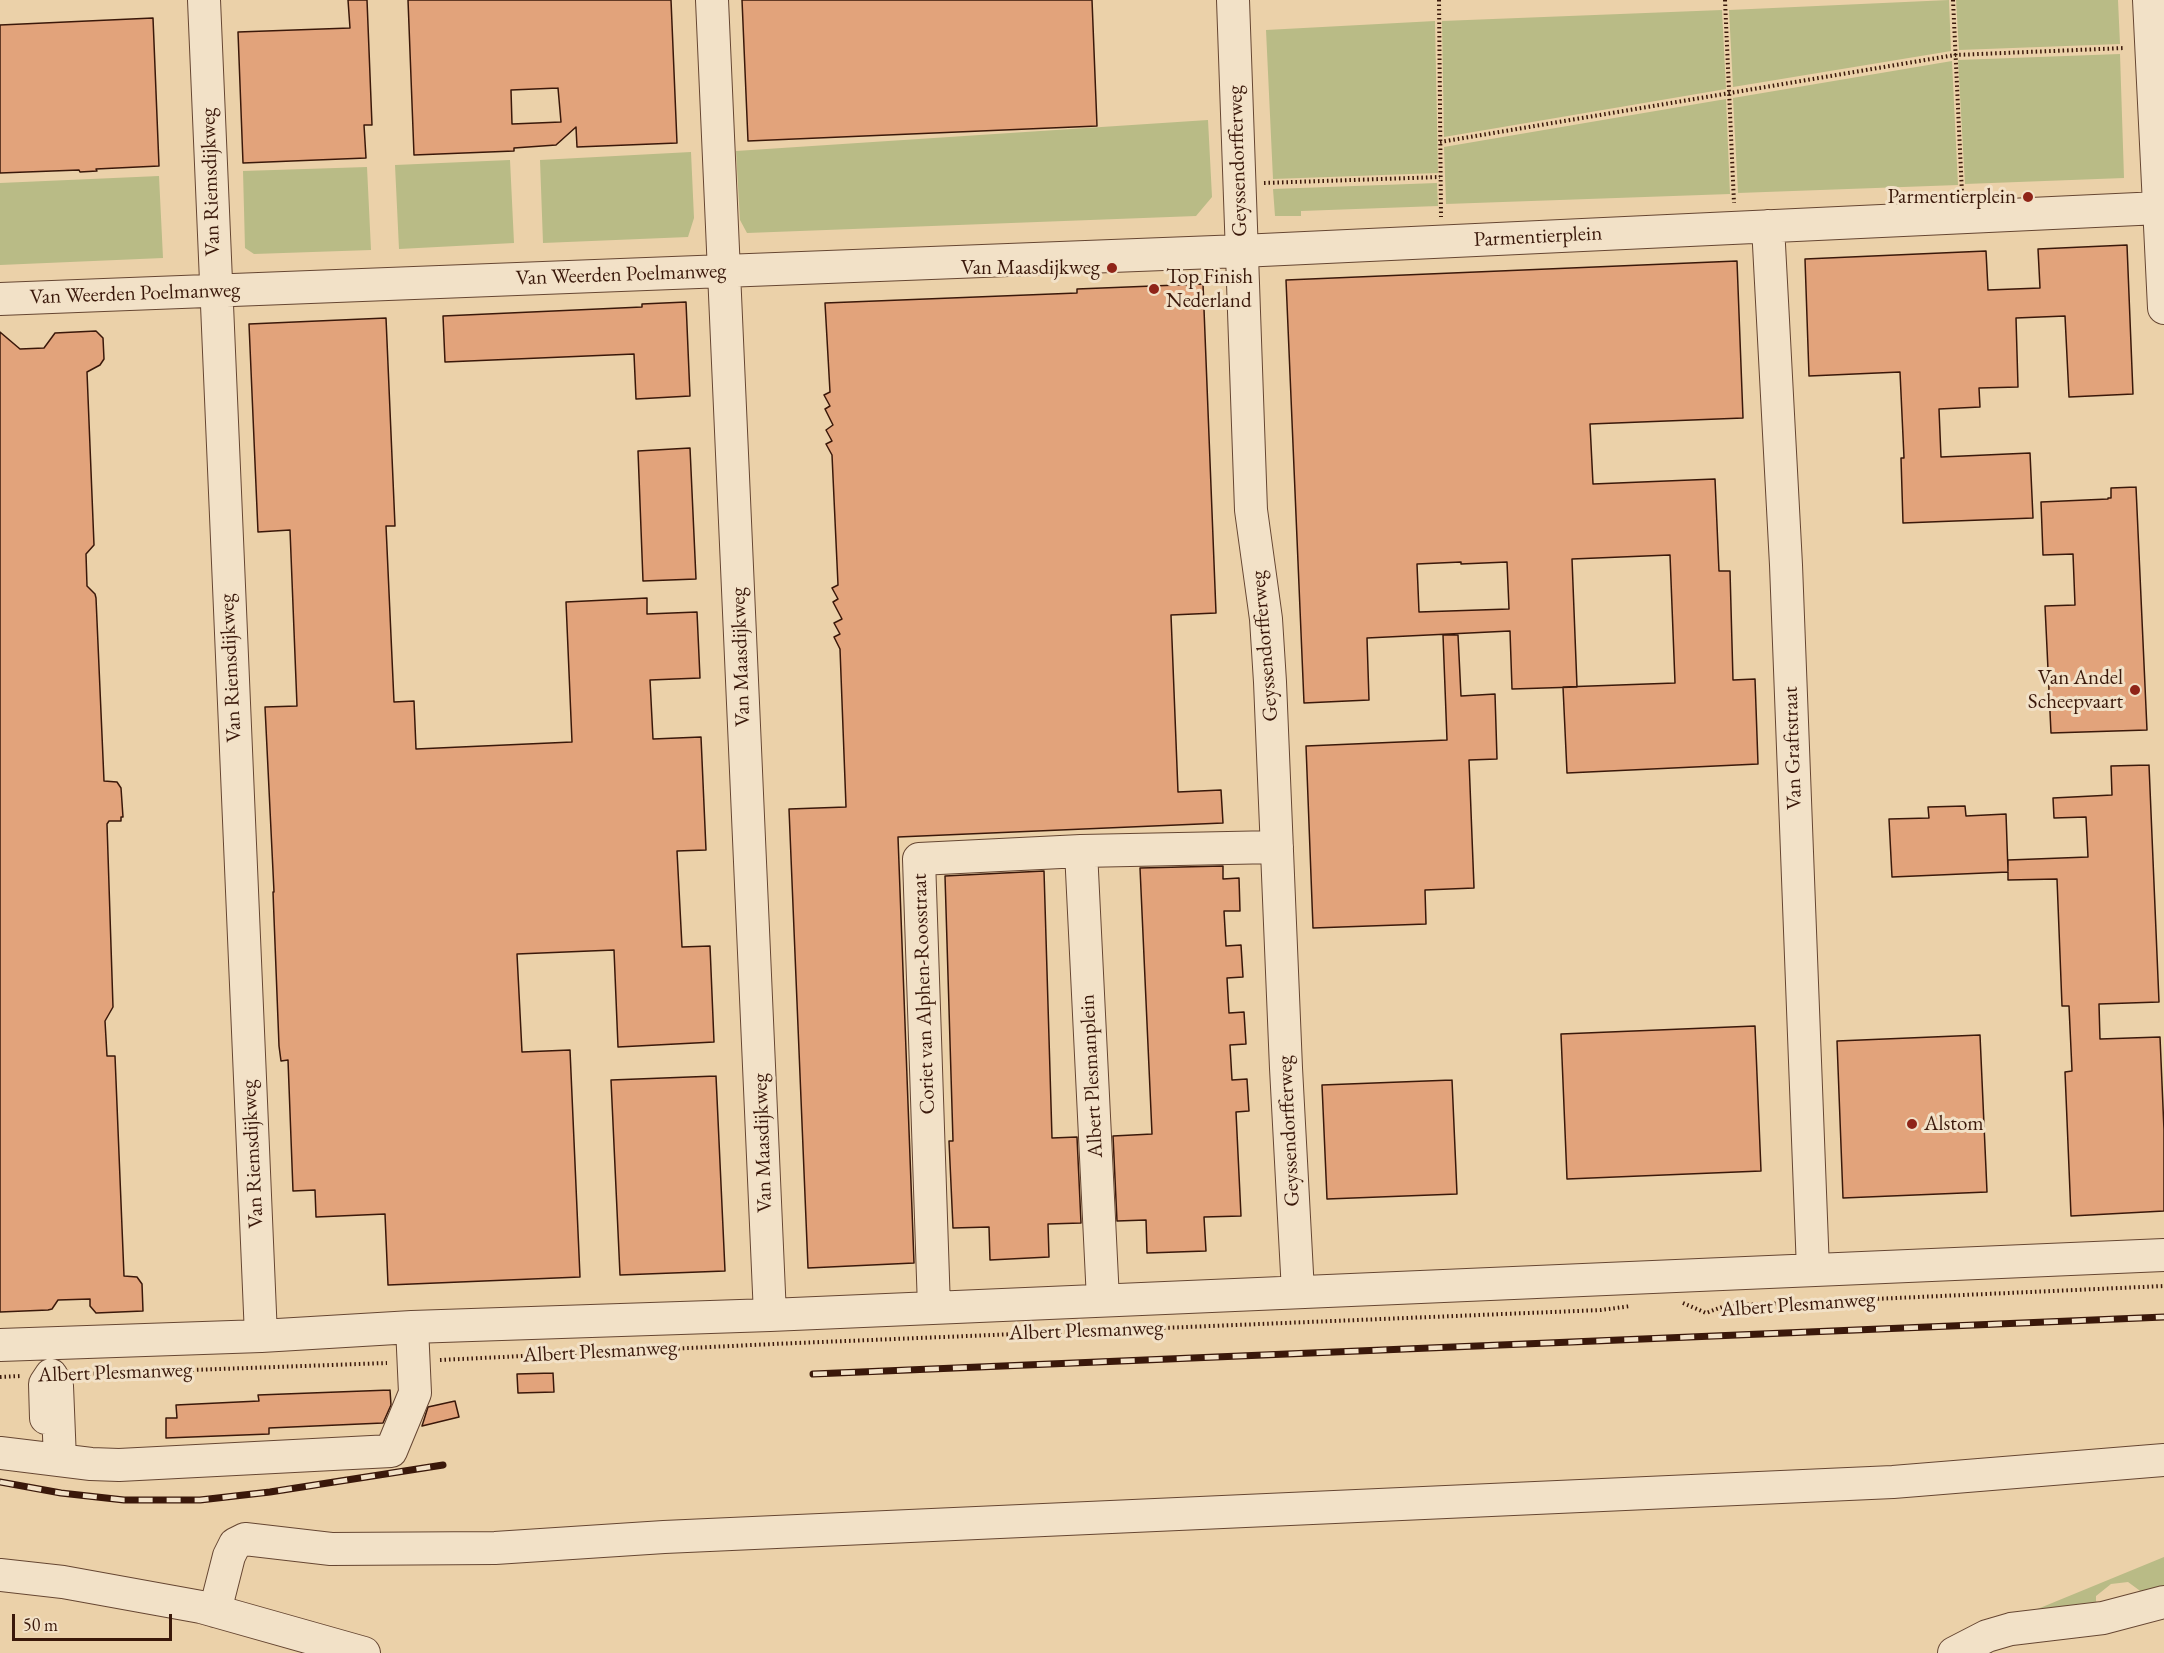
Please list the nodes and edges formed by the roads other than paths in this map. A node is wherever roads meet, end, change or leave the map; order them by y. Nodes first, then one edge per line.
1 (204, 0) edge
2 (712, 0) edge
3 (1233, 0) edge
4 (2150, 0) edge
5 (2159, 208) junction
6 (1768, 226) junction
7 (1241, 251) junction
8 (725, 270) junction
9 (215, 291) junction
10 (0, 299) edge
11 (2164, 308) edge
12 (1277, 847) junction
13 (1081, 851) junction
14 (2164, 1255) edge
15 (1813, 1270) junction
16 (1298, 1292) junction
17 (1103, 1300) junction
18 (934, 1308) junction
19 (770, 1315) junction
20 (412, 1327) junction
21 (261, 1336) junction
22 (0, 1345) edge
23 (51, 1375) road end
24 (0, 1453) edge
25 (60, 1460) junction
26 (2164, 1460) edge
27 (0, 1575) edge
28 (2164, 1602) edge
29 (215, 1611) junction
30 (364, 1653) edge
31 (1954, 1653) edge

1 - 9 street, Van Riemsdijkweg
2 - 8 street, Van Maasdijkweg
3 - 7 street, Geyssendorfferweg
4 - 5 street
5 - 6 street, Parmentierplein
5 - 11 street
6 - 7 street, Parmentierplein
6 - 15 street, Van Graftstraat
7 - 8 street, Van Weerden Poelmanweg
7 - 12 street, Geyssendorfferweg
8 - 9 street, Van Weerden Poelmanweg
8 - 19 street, Van Maasdijkweg
9 - 10 street, Van Weerden Poelmanweg
9 - 21 street, Van Riemsdijkweg
12 - 13 street, Coriet van Alphen-Roosstraat
12 - 16 street, Geyssendorfferweg
13 - 17 street, Albert Plesmanplein
13 - 18 street, Coriet van Alphen-Roosstraat
14 - 15 street, Albert Plesmanweg
15 - 16 street, Albert Plesmanweg
16 - 17 street, Albert Plesmanweg
17 - 18 street, Albert Plesmanweg
18 - 19 street, Albert Plesmanweg
19 - 20 street, Albert Plesmanweg
20 - 21 street, Albert Plesmanweg
20 - 25 street
21 - 22 street, Albert Plesmanweg
23 - 25 street
24 - 25 street
26 - 29 street
27 - 29 street
28 - 31 street
29 - 30 street

